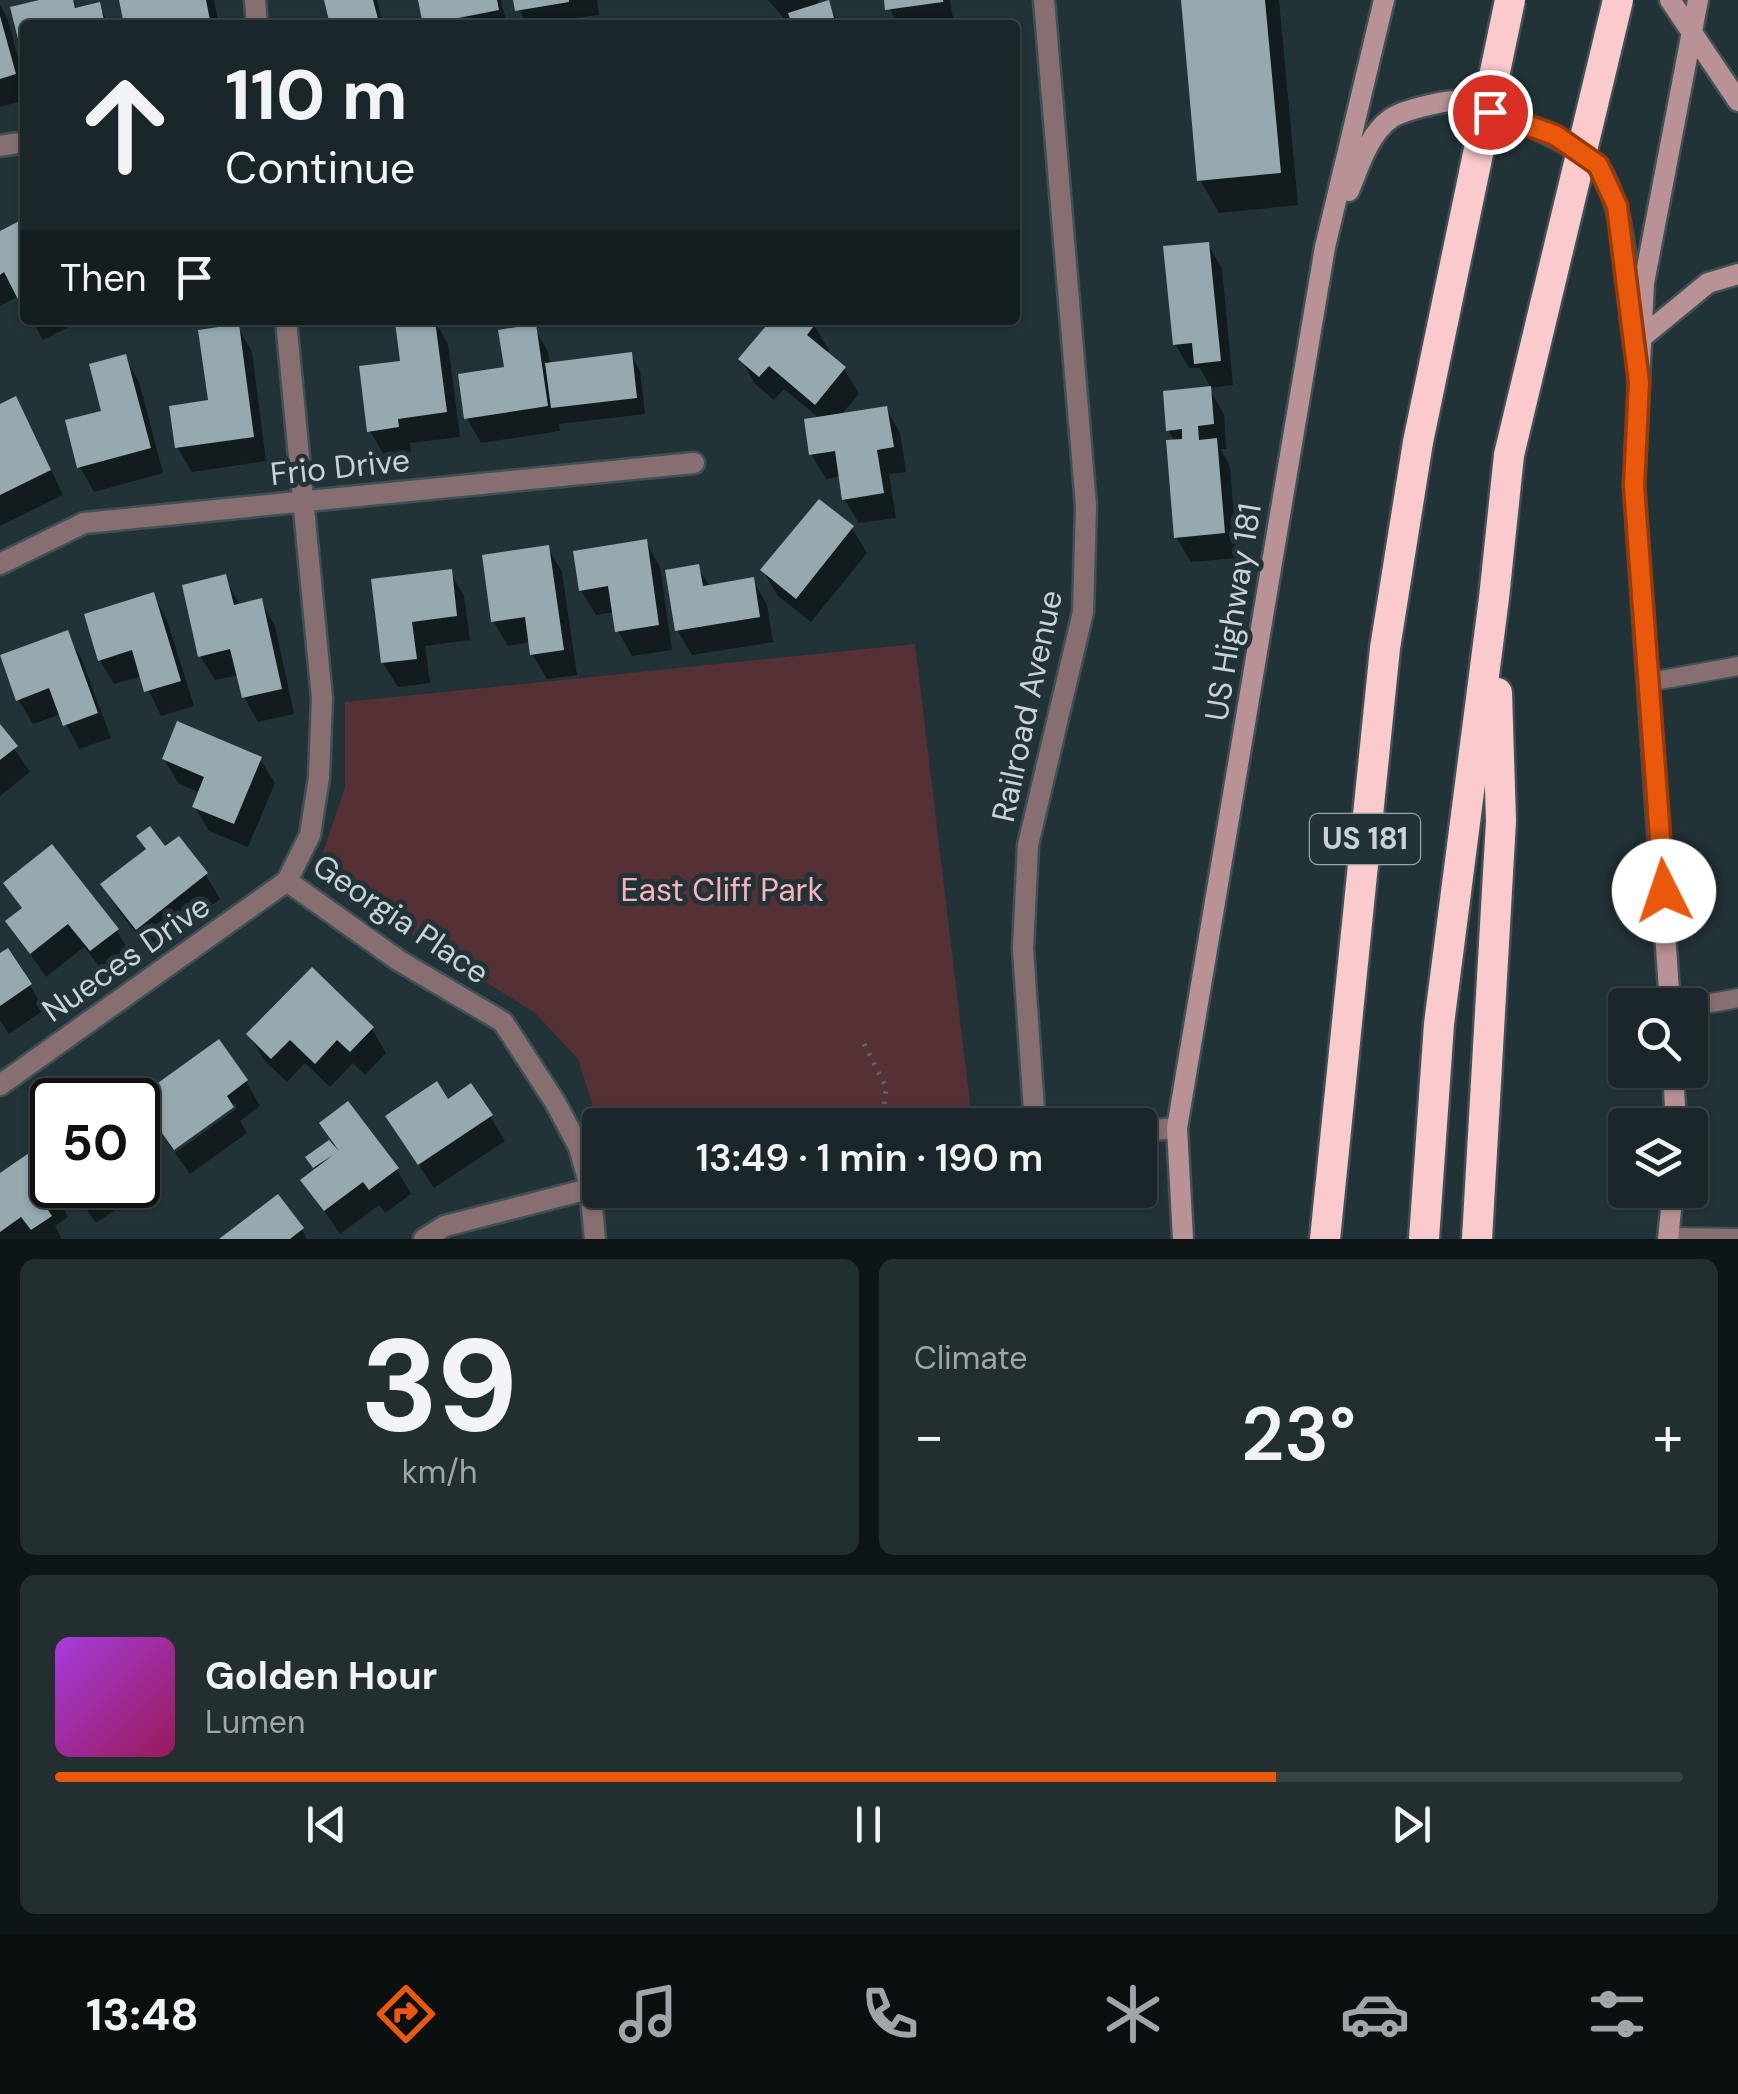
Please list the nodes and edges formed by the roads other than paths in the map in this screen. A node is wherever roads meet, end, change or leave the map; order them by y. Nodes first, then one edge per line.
1 (1044, 0) edge
2 (1384, 0) edge
3 (1510, 0) edge
4 (1618, 0) edge
5 (1670, 0) edge
6 (1698, 0) edge
7 (1690, 29) junction
8 (1738, 101) edge
9 (1324, 247) junction
10 (1738, 274) edge
11 (286, 325) edge
12 (1642, 338) junction
13 (1639, 382) junction
14 (694, 463) dead end
15 (303, 500) junction
16 (0, 564) edge
17 (1494, 598) junction
18 (1738, 666) edge
19 (1648, 682) junction
20 (287, 881) junction
21 (1669, 988) edge
22 (1738, 998) edge
23 (1708, 1004) edge
24 (0, 1085) edge
25 (1034, 1108) edge
26 (1177, 1128) junction
27 (1157, 1130) edge
28 (582, 1154) edge
29 (582, 1189) edge
30 (595, 1208) edge
31 (1671, 1208) edge
32 (1669, 1238) edge
33 (1738, 1238) edge
34 (424, 1239) edge
35 (595, 1239) edge
36 (1183, 1239) edge
37 (1325, 1239) edge
38 (1424, 1239) edge
39 (1477, 1239) edge

1 - 25 street, Railroad Avenue
2 - 9 main road, US Highway 181
3 - 37 highway, US 181, bridge
4 - 17 highway, US 181, bridge
5 - 7 main road
6 - 7 main road
7 - 8 main road
7 - 12 main road
9 - 13 main road
9 - 26 main road, US Highway 181
10 - 12 main road
11 - 15 street, Georgia Place
12 - 13 main road
13 - 19 main road
14 - 15 street, Frio Drive
15 - 16 street, Frio Drive
15 - 20 street, Georgia Place
17 - 38 highway, US 181
17 - 39 highway
18 - 19 lane
19 - 21 main road
20 - 24 street, Nueces Drive
20 - 28 street, Georgia Place
22 - 23 lane
26 - 27 street
26 - 36 main road, US Highway 181
29 - 34 street
30 - 35 street, Georgia Place
31 - 32 main road
32 - 33 lane

